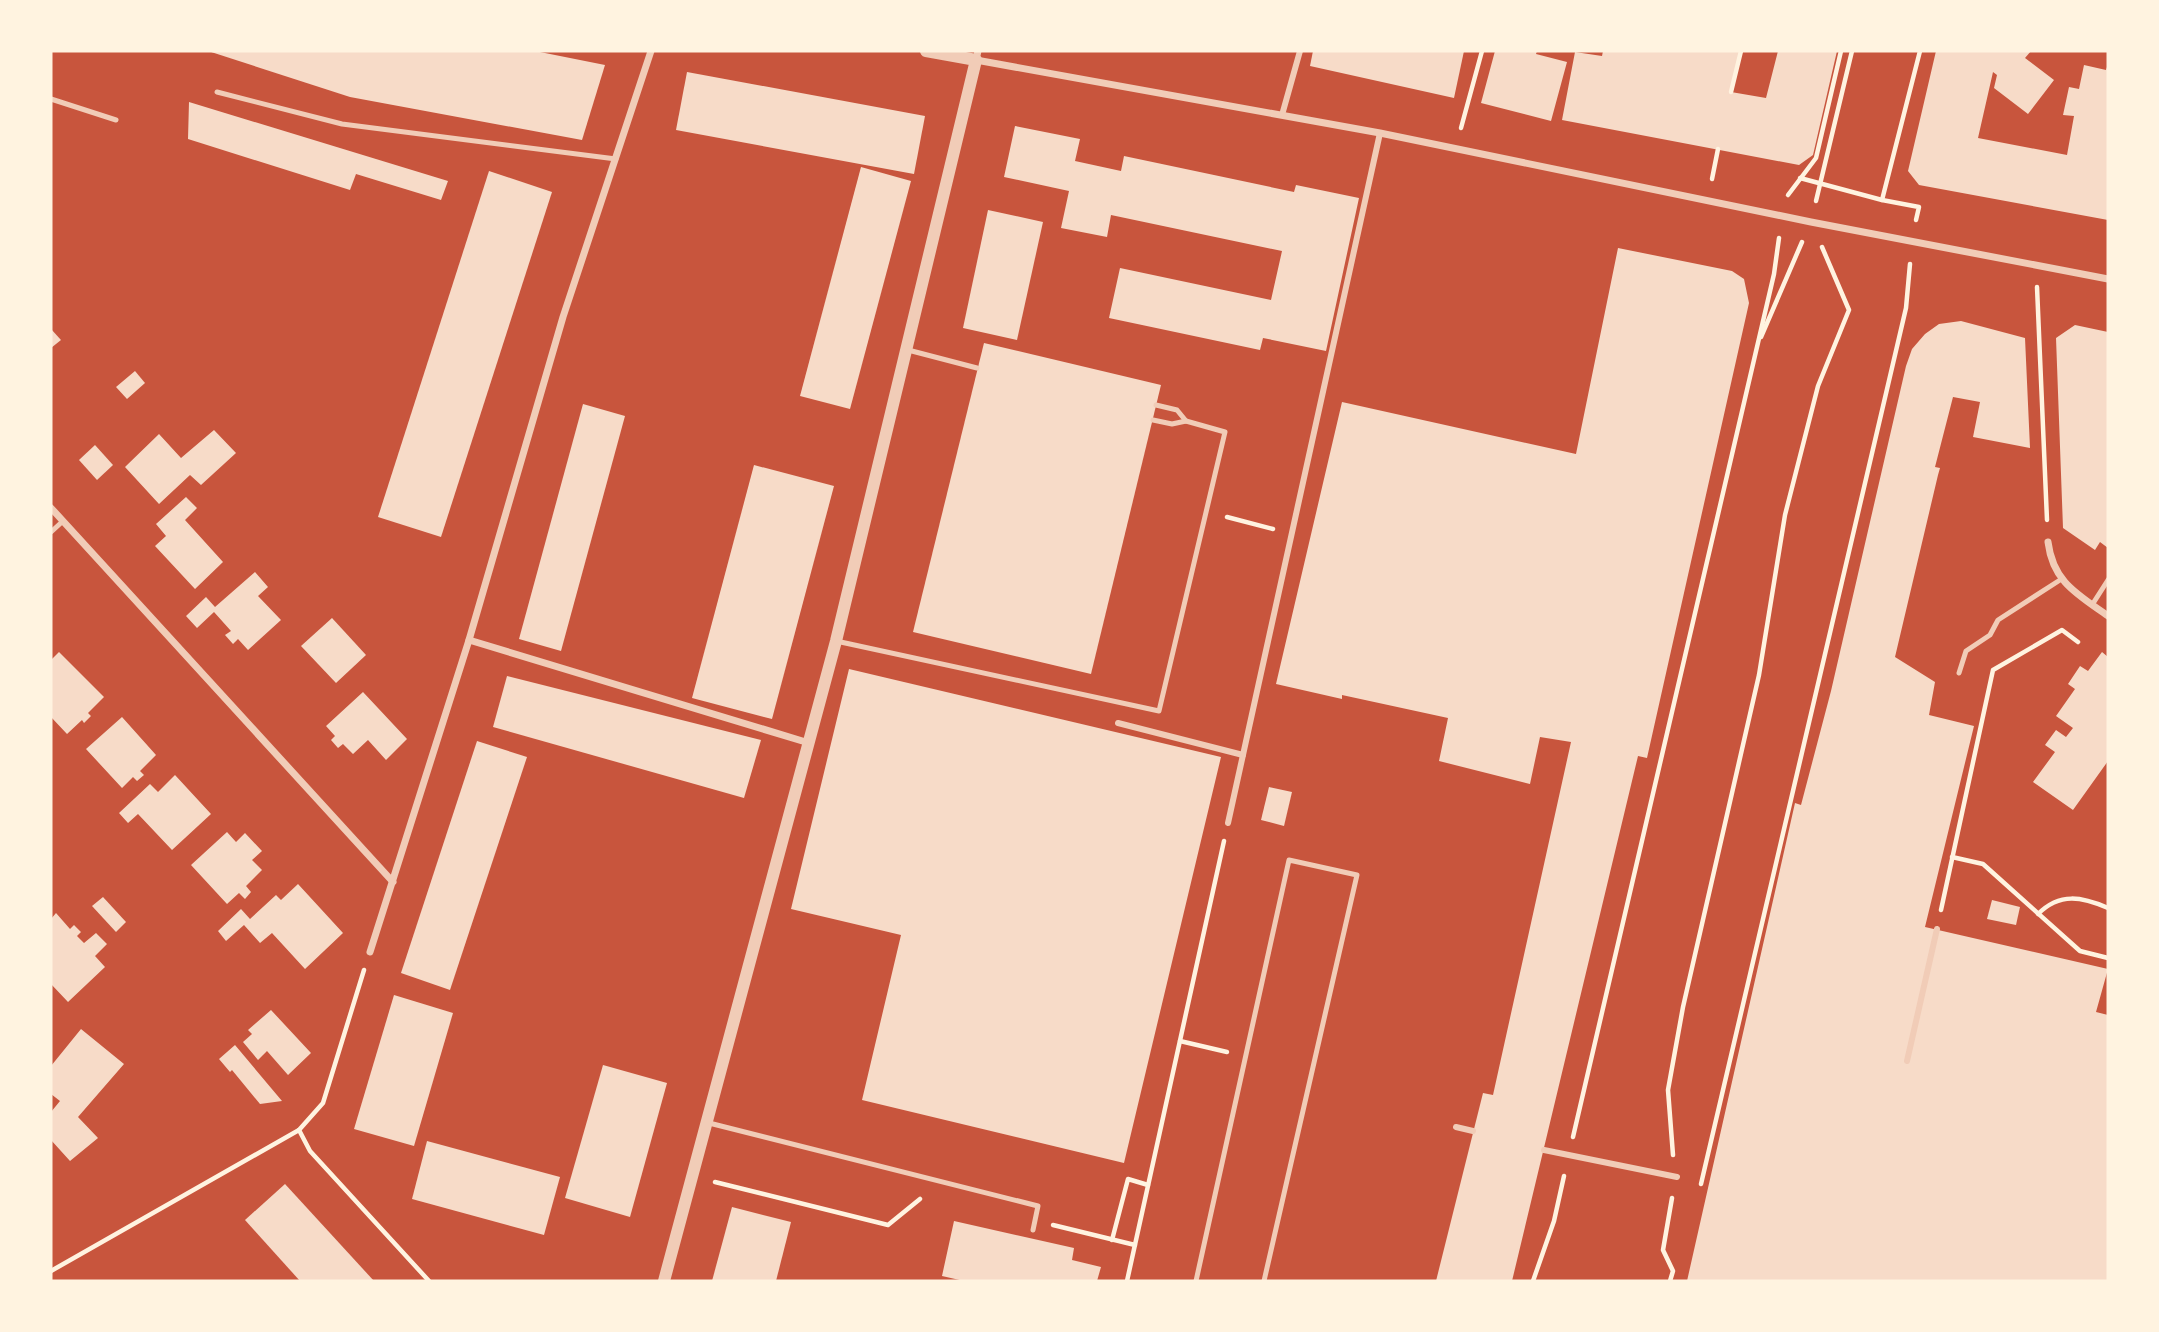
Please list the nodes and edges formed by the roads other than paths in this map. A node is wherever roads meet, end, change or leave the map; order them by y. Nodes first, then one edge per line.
1 (652, 51) edge
2 (926, 51) edge
3 (1300, 51) edge
4 (977, 55) edge
5 (217, 92) dead end
6 (51, 99) edge
7 (1282, 115) junction
8 (116, 120) dead end
9 (1380, 133) junction
10 (616, 159) junction
11 (2108, 279) edge
12 (908, 350) junction
13 (977, 368) dead end
14 (1156, 405) dead end
15 (1153, 420) dead end
16 (1186, 421) junction
17 (51, 508) edge
18 (63, 521) junction
19 (51, 532) edge
20 (2048, 542) road end
21 (2060, 580) junction
22 (2108, 580) edge
23 (2092, 605) junction
24 (2108, 616) edge
25 (469, 640) junction
26 (836, 641) junction
27 (1959, 673) dead end
28 (1118, 723) dead end
29 (809, 743) junction
30 (1243, 755) junction
31 (1228, 823) road end
32 (393, 882) junction
33 (1937, 929) road end
34 (370, 952) road end
35 (1907, 1062) dead end
36 (708, 1123) junction
37 (1456, 1127) dead end
38 (1473, 1131) dead end
39 (1544, 1150) dead end
40 (1677, 1177) road end
41 (1033, 1230) dead end
42 (664, 1281) edge
43 (1196, 1281) edge
44 (1264, 1281) edge

1 - 10 street
2 - 4 street
3 - 7 street
4 - 7 street
4 - 12 street
5 - 10 lane
6 - 8 lane
7 - 9 street
9 - 11 street
9 - 30 street
10 - 25 street
12 - 13 lane
12 - 26 street
14 - 16 lane
15 - 16 lane
16 - 26 lane
17 - 18 street
18 - 19 lane
18 - 32 street
20 - 21 street
21 - 23 street
21 - 27 lane
22 - 23 lane
23 - 24 street
25 - 29 street
25 - 32 street
26 - 29 street
28 - 30 street
29 - 36 street
30 - 31 street
32 - 34 street
33 - 35 street
36 - 41 lane
36 - 42 street
37 - 38 street
39 - 40 street
43 - 44 lane

